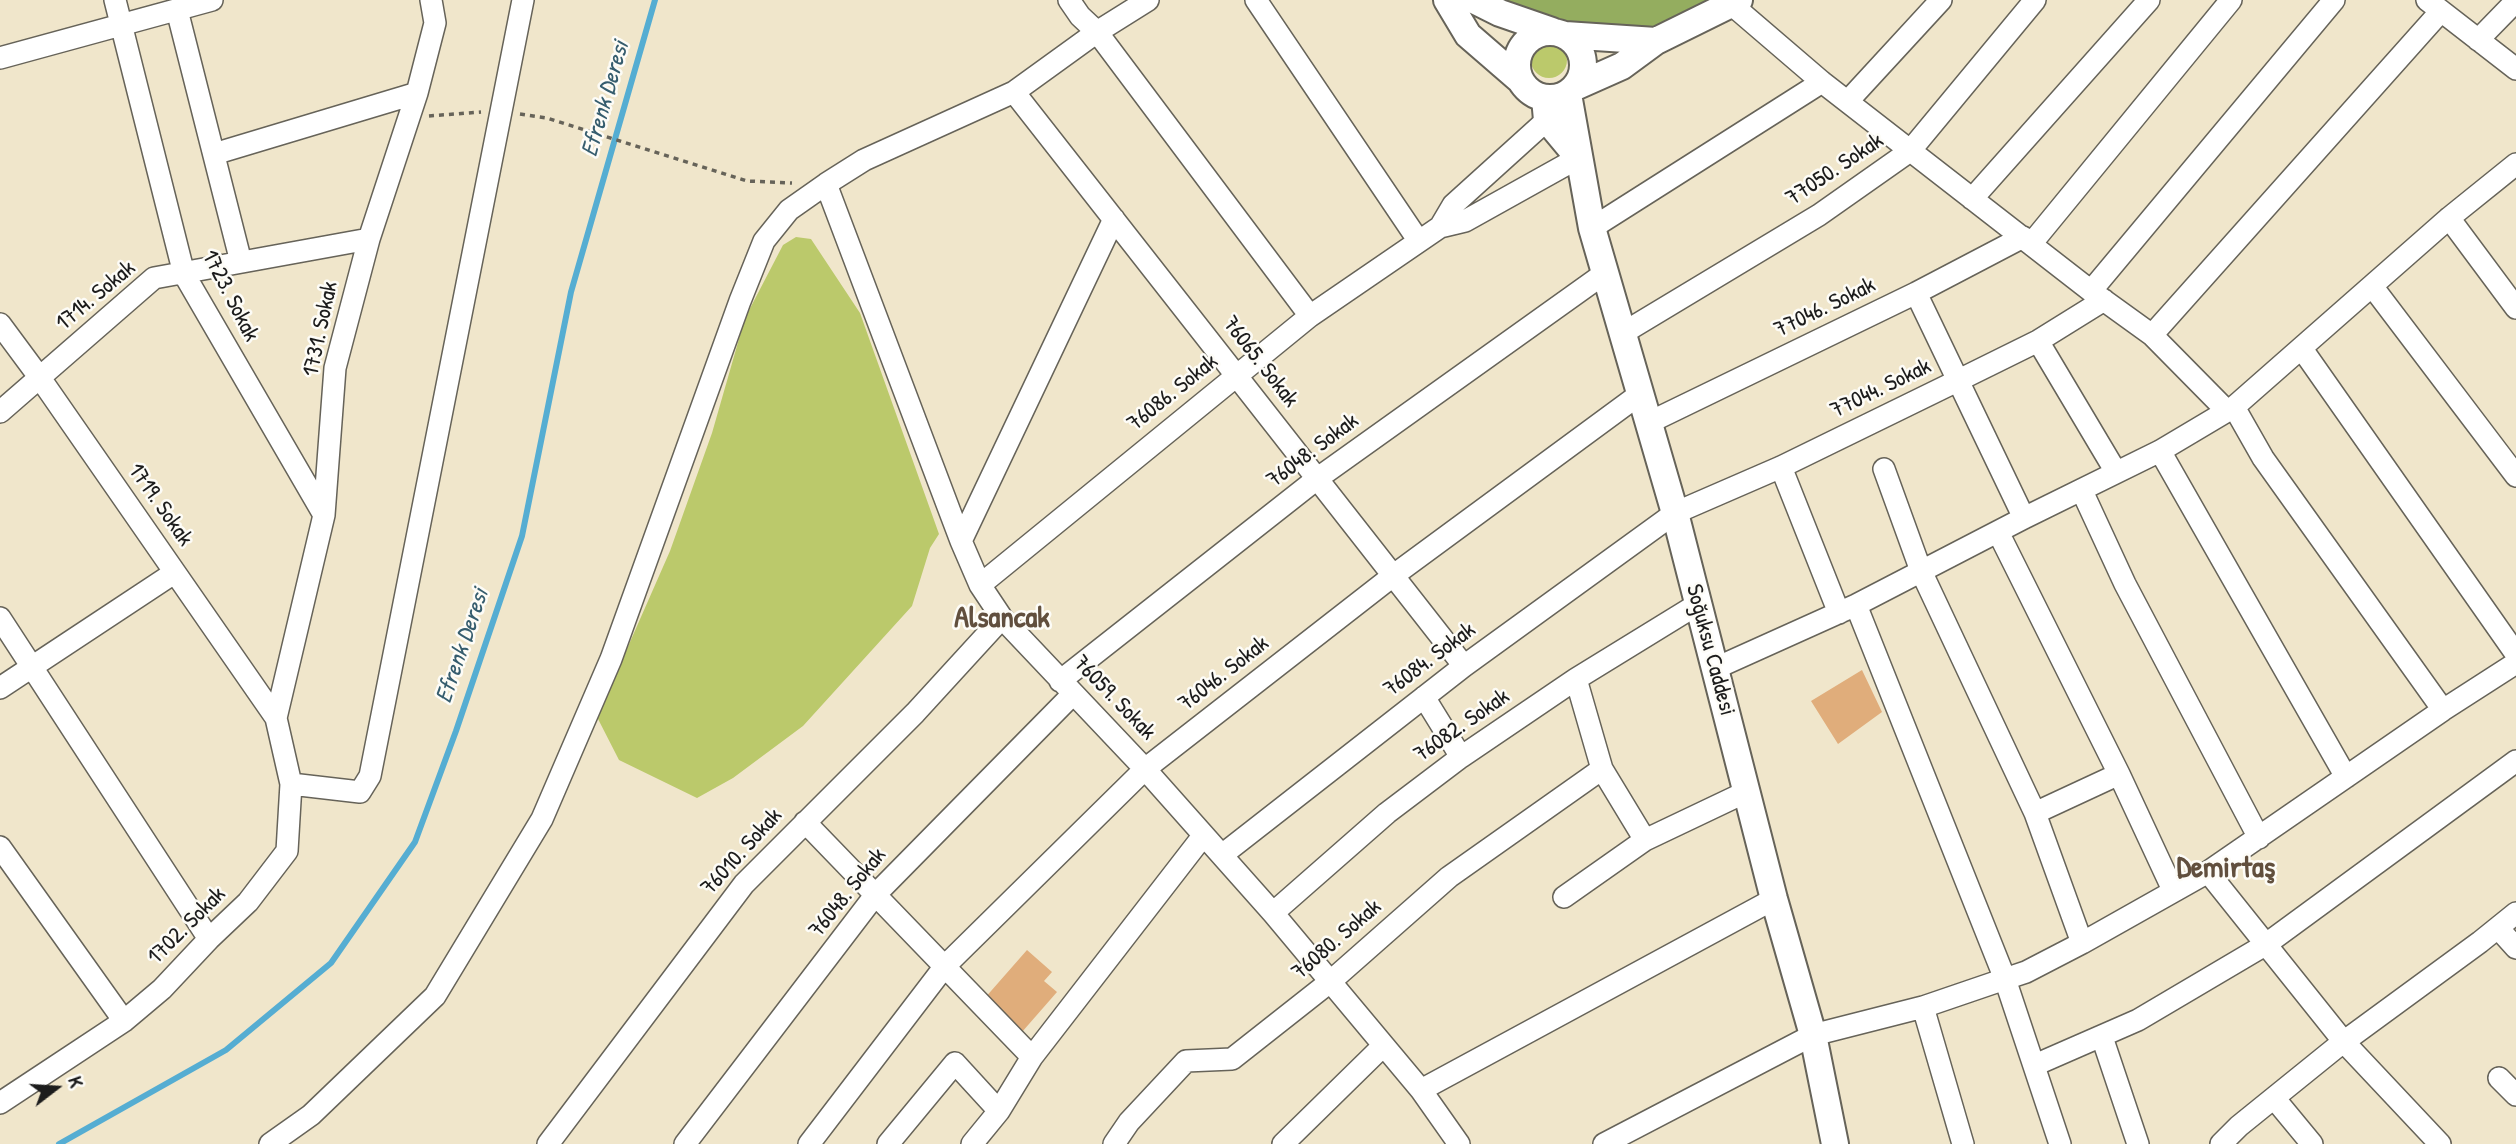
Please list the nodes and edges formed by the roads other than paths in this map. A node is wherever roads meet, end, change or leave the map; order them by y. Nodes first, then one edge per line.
1 (115, 0) edge
2 (212, 0) edge
3 (431, 0) edge
4 (443, 0) edge
5 (523, 0) edge
6 (1069, 0) edge
7 (1148, 0) edge
8 (1256, 0) edge
9 (1447, 0) edge
10 (1474, 0) edge
11 (1941, 0) edge
12 (2035, 0) edge
13 (2149, 0) edge
14 (2231, 0) edge
15 (2334, 0) edge
16 (2516, 1) edge
17 (1735, 2) edge
18 (2434, 6) edge
19 (177, 10) junction
20 (435, 23) junction
21 (122, 25) junction
22 (1097, 32) junction
23 (1559, 33) junction
24 (2478, 40) junction
25 (1656, 41) junction
26 (0, 58) edge
27 (2516, 69) edge
28 (1520, 80) junction
29 (1822, 82) junction
30 (1014, 92) junction
31 (417, 93) junction
32 (1559, 99) junction
33 (1848, 101) junction
34 (1910, 150) junction
35 (214, 154) junction
36 (1578, 158) junction
37 (2516, 164) edge
38 (826, 184) junction
39 (1972, 199) junction
40 (2449, 218) junction
41 (1114, 219) junction
42 (1440, 227) junction
43 (1592, 228) junction
44 (369, 239) junction
45 (1418, 240) junction
46 (2027, 240) junction
47 (241, 262) junction
48 (1605, 273) junction
49 (184, 274) junction
50 (2372, 286) junction
51 (1916, 293) junction
52 (2097, 295) junction
53 (2516, 308) edge
54 (1310, 316) junction
55 (0, 324) edge
56 (1623, 333) junction
57 (2152, 335) junction
58 (2038, 341) junction
59 (2302, 349) junction
60 (1237, 374) junction
61 (40, 378) junction
62 (1957, 382) junction
63 (1640, 394) junction
64 (2230, 408) junction
65 (0, 412) edge
66 (1648, 423) junction
67 (2160, 451) junction
68 (1781, 467) junction
69 (1884, 469) dead end
70 (2116, 472) junction
71 (2516, 476) edge
72 (1318, 478) junction
73 (2082, 491) junction
74 (1675, 513) junction
75 (324, 515) junction
76 (2024, 518) junction
77 (1998, 532) junction
78 (961, 541) junction
79 (1921, 571) junction
80 (174, 573) junction
81 (1395, 575) junction
82 (980, 585) junction
83 (1698, 604) junction
84 (1848, 609) junction
85 (0, 618) edge
86 (1002, 618) junction
87 (2516, 654) edge
88 (2516, 663) edge
89 (32, 666) junction
90 (1464, 666) junction
91 (1716, 668) junction
92 (1576, 679) junction
93 (1067, 687) junction
94 (0, 688) edge
95 (1423, 697) junction
96 (2443, 710) junction
97 (276, 718) junction
98 (1461, 757) junction
99 (2516, 761) edge
100 (1145, 769) junction
101 (1602, 769) junction
102 (2119, 774) junction
103 (2346, 777) junction
104 (291, 784) junction
105 (1748, 791) junction
106 (2035, 813) junction
107 (805, 822) junction
108 (1203, 836) junction
109 (2259, 838) junction
110 (1645, 840) junction
111 (0, 847) edge
112 (1222, 855) junction
113 (2208, 872) junction
114 (2173, 890) junction
115 (876, 894) junction
116 (1564, 897) dead end
117 (1774, 899) junction
118 (1273, 913) junction
119 (2516, 913) edge
120 (2498, 928) junction
121 (209, 939) junction
122 (2082, 943) junction
123 (2265, 945) junction
124 (2516, 948) edge
125 (945, 966) junction
126 (2006, 979) junction
127 (1331, 981) junction
128 (1923, 1007) junction
129 (124, 1021) junction
130 (1813, 1035) junction
131 (2102, 1037) junction
132 (2344, 1042) junction
133 (1383, 1046) junction
134 (1032, 1057) junction
135 (2035, 1065) junction
136 (2499, 1078) dead end
137 (1421, 1090) junction
138 (2516, 1095) edge
139 (2274, 1098) junction
140 (1, 1101) edge
141 (999, 1111) junction
142 (276, 1143) edge
143 (548, 1144) edge
144 (685, 1144) edge
145 (809, 1144) edge
146 (888, 1144) edge
147 (972, 1144) edge
148 (1114, 1144) edge
149 (1283, 1144) edge
150 (1459, 1144) edge
151 (1604, 1144) edge
152 (1835, 1144) edge
153 (1964, 1144) edge
154 (2060, 1144) edge
155 (2138, 1144) edge
156 (2221, 1144) edge
157 (2312, 1144) edge
158 (2440, 1144) edge

1 - 21 street, 1723. Sokak
2 - 19 street
3 - 20 street, 1731. Sokak
4 - 20 street
5 - 104 street
6 - 22 street
7 - 22 street
8 - 45 street
9 - 28 street
10 - 23 street
11 - 33 street
12 - 34 street, 77050. Sokak
13 - 39 street
14 - 46 street
15 - 52 street, 77044. Sokak
16 - 24 street
17 - 25 street
17 - 29 street
18 - 24 street
18 - 57 street
19 - 21 street
19 - 35 street
20 - 31 street, 1731. Sokak
21 - 26 street
21 - 49 street, 1723. Sokak
22 - 30 street
22 - 54 street
23 - 25 street
23 - 28 street
23 - 32 street
24 - 27 street
25 - 32 street
28 - 32 street
29 - 33 street
29 - 43 street
30 - 38 street
30 - 41 street, 76065. Sokak
31 - 35 street
31 - 44 street, 1731. Sokak
32 - 36 street
32 - 42 street, 76086. Sokak
33 - 34 street
34 - 39 street
34 - 56 street, 77050. Sokak
35 - 47 street
36 - 42 street, 76086. Sokak
36 - 43 street, Soğuksu Caddesi
37 - 40 street
38 - 78 street, 76059. Sokak
38 - 142 street
39 - 46 street
40 - 50 street
40 - 53 street
41 - 60 street, 76065. Sokak
41 - 78 street
42 - 45 street, 76086. Sokak
43 - 48 street, Soğuksu Caddesi
44 - 47 street, 1714. Sokak
44 - 75 street, 1731. Sokak
45 - 54 street, 76086. Sokak
46 - 51 street, 77046. Sokak
46 - 52 street
47 - 49 street, 1714. Sokak
48 - 56 street, Soğuksu Caddesi
48 - 72 street, 76048. Sokak
49 - 61 street, 1714. Sokak
49 - 75 street, 1723. Sokak
50 - 59 street
50 - 71 street
51 - 62 street
51 - 66 street, 77046. Sokak
52 - 57 street
52 - 58 street, 77044. Sokak
54 - 60 street, 76086. Sokak
55 - 61 street, 1719. Sokak
56 - 63 street, Soğuksu Caddesi
57 - 64 street
58 - 62 street, 77044. Sokak
58 - 70 street
59 - 64 street
59 - 87 street
60 - 72 street, 76065. Sokak
60 - 82 street, 76086. Sokak
61 - 65 street, 1714. Sokak
61 - 80 street, 1719. Sokak
62 - 68 street, 77044. Sokak
62 - 76 street
63 - 66 street, Soğuksu Caddesi
63 - 81 street, 76046. Sokak
64 - 67 street
64 - 96 street
66 - 74 street, Soğuksu Caddesi
67 - 70 street
67 - 103 street
68 - 74 street, 77044. Sokak
68 - 84 street
69 - 79 street
70 - 73 street
72 - 81 street, 76065. Sokak
72 - 93 street, 76048. Sokak
73 - 76 street
73 - 109 street
74 - 83 street, Soğuksu Caddesi
74 - 90 street, 76084. Sokak
75 - 97 street, 1731. Sokak
76 - 77 street
77 - 79 street
77 - 102 street
78 - 82 street, 76059. Sokak
79 - 84 street
79 - 106 street
80 - 89 street
80 - 97 street, 1719. Sokak
81 - 90 street, 76065. Sokak
81 - 100 street, 76046. Sokak
82 - 86 street, 76059. Sokak
83 - 91 street, Soğuksu Caddesi
83 - 92 street, 76082. Sokak
84 - 91 street
84 - 126 street
85 - 89 street
86 - 93 street, 76059. Sokak
86 - 107 street, 76010. Sokak
88 - 96 street
89 - 94 street
89 - 121 street
90 - 95 street, 76084. Sokak
91 - 105 street, Soğuksu Caddesi
92 - 98 street, 76082. Sokak
92 - 101 street
93 - 100 street, 76059. Sokak
93 - 115 street, 76048. Sokak
95 - 98 street
95 - 112 street, 76084. Sokak
96 - 103 street
97 - 104 street, 1702. Sokak
98 - 118 street, 76082. Sokak
99 - 123 street
100 - 108 street, 76059. Sokak
100 - 125 street, 76046. Sokak
101 - 110 street
101 - 127 street, 76080. Sokak
102 - 106 street
102 - 114 street
103 - 109 street
104 - 121 street, 1702. Sokak
105 - 110 street
105 - 117 street, Soğuksu Caddesi
106 - 122 street
107 - 115 street
107 - 143 street, 76010. Sokak
108 - 112 street, 76059. Sokak
108 - 134 street
109 - 113 street
110 - 116 street
111 - 129 street
112 - 118 street, 76059. Sokak
113 - 114 street
113 - 123 street
114 - 122 street
115 - 125 street
115 - 144 street, 76048. Sokak
117 - 130 street, Soğuksu Caddesi
117 - 137 street
118 - 127 street, 76059. Sokak
119 - 120 street
120 - 124 street
120 - 132 street
121 - 129 street, 1702. Sokak
122 - 126 street
123 - 131 street
123 - 132 street
125 - 134 street
125 - 145 street, 76046. Sokak
126 - 128 street
126 - 135 street
127 - 133 street, 76059. Sokak
127 - 148 street, 76080. Sokak
128 - 130 street
128 - 153 street
129 - 140 street, 1702. Sokak
130 - 151 street
130 - 152 street, Soğuksu Caddesi
131 - 135 street
131 - 155 street
132 - 139 street
132 - 158 street
133 - 137 street, 76059. Sokak
133 - 149 street
134 - 141 street
135 - 154 street
136 - 138 street
137 - 150 street, 76059. Sokak
139 - 156 street
139 - 157 street
141 - 146 street
141 - 147 street

